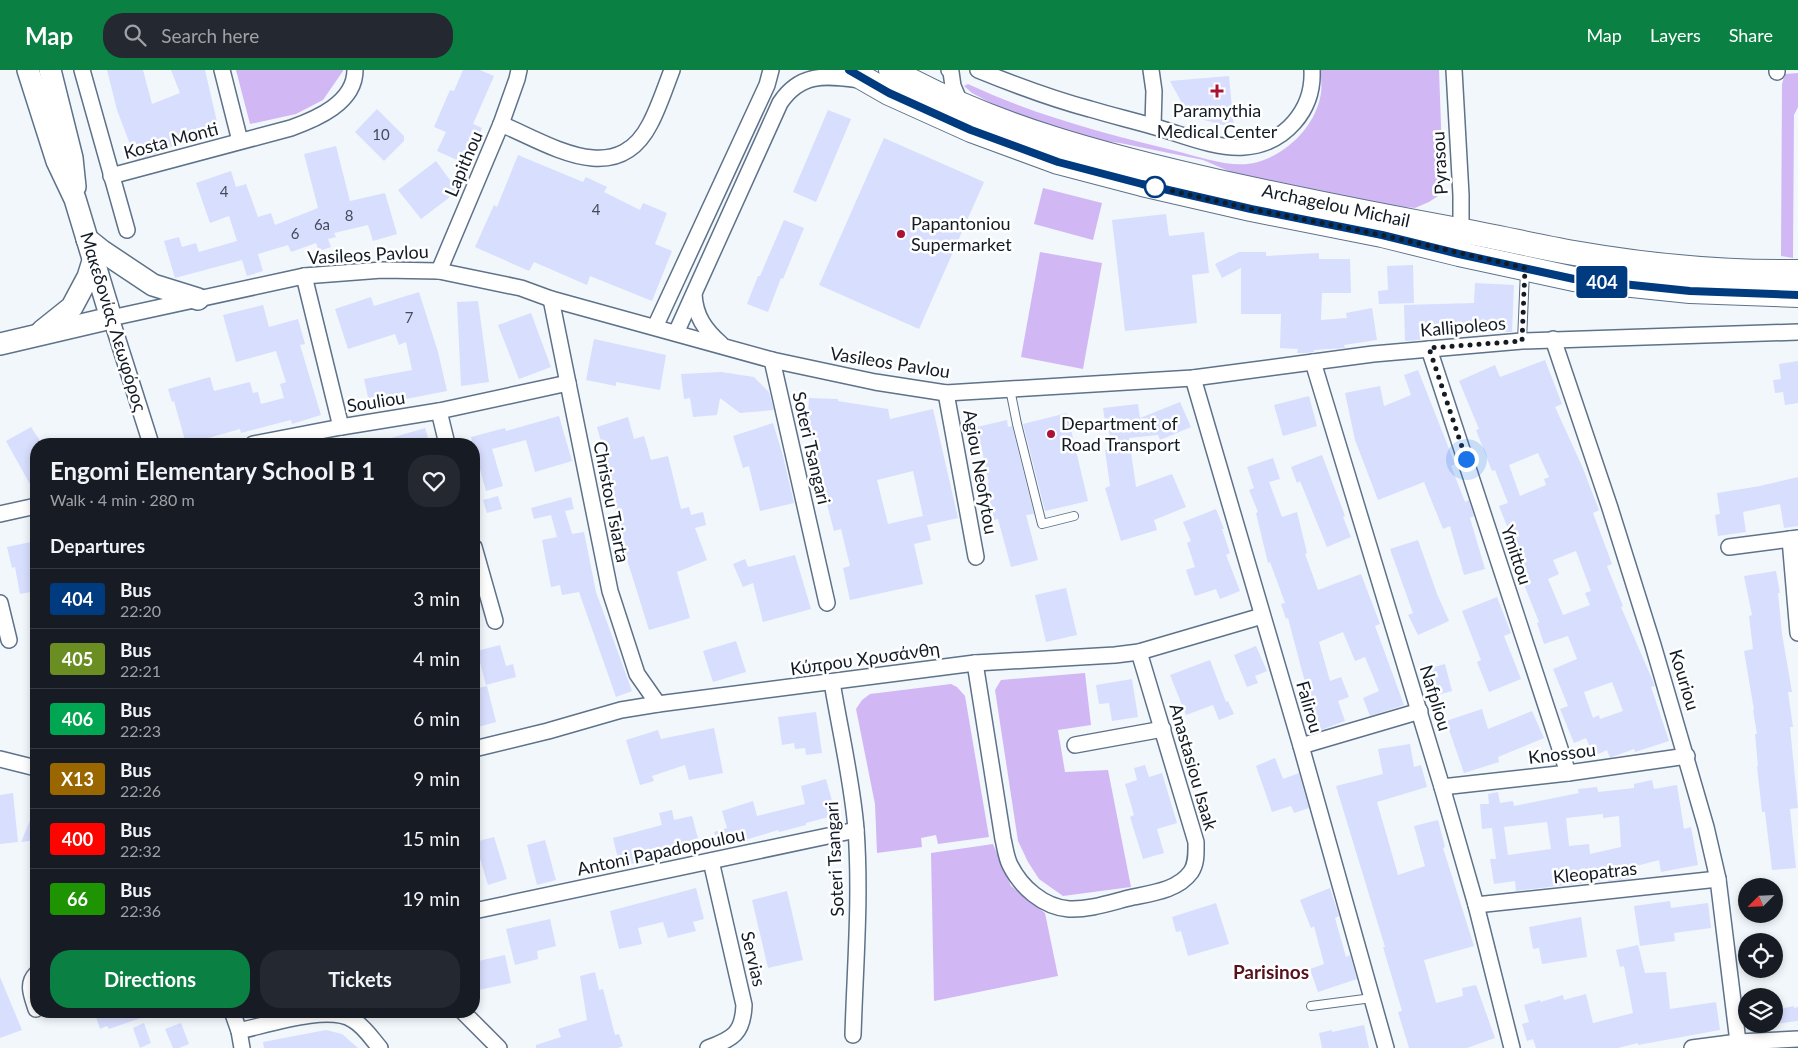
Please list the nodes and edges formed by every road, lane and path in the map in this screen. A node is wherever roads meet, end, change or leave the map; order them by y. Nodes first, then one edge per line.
1 (28, 70) edge
2 (50, 70) edge
3 (82, 70) edge
4 (222, 70) edge
5 (355, 70) edge
6 (518, 70) edge
7 (672, 70) edge
8 (771, 70) edge
9 (891, 70) edge
10 (951, 70) edge
11 (978, 70) edge
12 (1151, 70) edge
13 (1312, 70) edge
14 (1454, 70) edge
15 (858, 76) edge
16 (962, 105) junction
17 (501, 124) junction
18 (1153, 126) junction
19 (240, 141) junction
20 (111, 176) junction
21 (75, 200) junction
22 (127, 230) dead end
23 (1462, 231) junction
24 (87, 239) junction
25 (1459, 254) junction
26 (93, 260) junction
27 (1525, 268) junction
28 (439, 270) junction
29 (1798, 272) edge
30 (304, 276) junction
31 (694, 293) junction
32 (1798, 295) edge
33 (198, 299) junction
34 (551, 299) junction
35 (111, 318) junction
36 (654, 327) junction
37 (1798, 332) edge
38 (676, 333) junction
39 (36, 335) junction
40 (1553, 339) junction
41 (1522, 341) junction
42 (0, 344) edge
43 (724, 346) junction
44 (1429, 348) junction
45 (772, 360) junction
46 (1313, 362) junction
47 (1193, 378) junction
48 (568, 383) junction
49 (1010, 389) junction
50 (946, 393) junction
51 (439, 411) junction
52 (342, 427) junction
53 (149, 438) edge
54 (285, 438) edge
55 (446, 438) edge
56 (30, 507) edge
57 (0, 514) edge
58 (1074, 516) dead end
59 (1794, 539) edge
60 (1729, 547) dead end
61 (976, 557) dead end
62 (480, 570) edge
63 (0, 603) edge
64 (827, 603) dead end
65 (1262, 616) junction
66 (495, 621) dead end
67 (1798, 633) edge
68 (9, 640) dead end
69 (1139, 652) junction
70 (975, 663) junction
71 (832, 682) junction
72 (658, 704) junction
73 (1420, 710) junction
74 (1163, 729) junction
75 (1075, 745) dead end
76 (1301, 746) junction
77 (480, 748) edge
78 (1687, 756) junction
79 (0, 759) edge
80 (30, 766) edge
81 (1568, 773) junction
82 (1442, 786) junction
83 (856, 830) junction
84 (711, 861) junction
85 (1718, 879) junction
86 (1476, 905) junction
87 (480, 910) edge
88 (1372, 998) junction
89 (1311, 1006) dead end
90 (234, 1018) edge
91 (298, 1018) edge
92 (350, 1018) edge
93 (469, 1018) edge
94 (239, 1032) junction
95 (853, 1035) dead end
96 (1798, 1039) edge
97 (1738, 1042) junction
98 (242, 1048) edge
99 (380, 1048) edge
100 (499, 1048) edge
101 (708, 1048) edge
102 (1386, 1048) edge
103 (1512, 1048) edge
104 (1692, 1048) edge

1 - 21 main road, Μακεδονίας Λεωφόρος
2 - 21 main road, Μακεδονίας Λεωφόρος
3 - 20 street
4 - 19 street, Kosta Monti
5 - 19 street, Kosta Monti
6 - 17 street, Lapithou
7 - 17 street
8 - 36 street
9 - 16 main road, Archagelou Michail
10 - 16 street
11 - 18 street
12 - 18 street
13 - 18 street
14 - 23 street, Pyrasou
15 - 25 main road, Archagelou Michail
15 - 31 street
16 - 23 main road, Archagelou Michail
17 - 28 street, Lapithou
19 - 20 street, Kosta Monti
20 - 22 street
21 - 24 main road, Μακεδονίας Λεωφόρος
23 - 25 street, Pyrasou
23 - 29 main road, Archagelou Michail
24 - 26 main road, Μακεδονίας Λεωφόρος
24 - 33 main road
25 - 27 main road, Archagelou Michail
26 - 35 main road, Μακεδονίας Λεωφόρος
26 - 39 main road
27 - 32 main road, Archagelou Michail
27 - 41 lane
28 - 30 street, Vasileos Pavlou
28 - 34 street, Vasileos Pavlou
30 - 33 street, Vasileos Pavlou
30 - 52 street, Souliou
31 - 38 street
31 - 43 street
33 - 35 street, Vasileos Pavlou
34 - 36 street, Vasileos Pavlou
34 - 48 street, Christou Tsiarta
35 - 39 main road
35 - 53 street, Μακεδονίας Λεωφόρος
36 - 38 street, Vasileos Pavlou
37 - 40 street, Kallipoleos
38 - 43 street, Vasileos Pavlou
39 - 42 main road
40 - 41 street, Kallipoleos
40 - 78 street, Kouriou
41 - 44 street, Kallipoleos
43 - 45 street, Vasileos Pavlou
44 - 46 street, Kallipoleos
44 - 81 street, Ymittou
45 - 50 street, Vasileos Pavlou
45 - 64 street, Soteri Tsangari
46 - 47 street, Kallipoleos
46 - 73 street, Nafpliou
47 - 49 street, Vasileos Pavlou
47 - 65 street, Falirou
48 - 51 street, Souliou
48 - 72 street, Christou Tsiarta
49 - 50 street, Vasileos Pavlou
49 - 58 lane
50 - 61 street, Agiou Neofytou
51 - 52 street, Souliou
51 - 55 street
52 - 54 street
56 - 57 street
59 - 60 street
59 - 67 street
62 - 66 street
63 - 68 street
65 - 69 street, Κύπρου Χρυσάνθη
65 - 76 street, Falirou
69 - 70 street, Κύπρου Χρυσάνθη
69 - 74 street, Anastasiou Isaak
70 - 71 street, Κύπρου Χρυσάνθη
70 - 74 street, Anastasiou Isaak
71 - 72 street, Κύπρου Χρυσάνθη
71 - 83 street, Soteri Tsangari
72 - 77 street, Κύπρου Χρυσάνθη
73 - 76 street
73 - 82 street, Nafpliou
74 - 75 street
76 - 88 street, Falirou
78 - 81 street, Knossou
78 - 85 street, Kouriou
79 - 80 street
81 - 82 street, Knossou
82 - 86 street, Nafpliou
83 - 84 street, Antoni Papadopoulou
83 - 95 street, Soteri Tsangari
84 - 87 street, Antoni Papadopoulou
84 - 101 street, Servias
85 - 86 street, Kleopatras
85 - 97 street, Kouriou
86 - 103 street, Nafpliou
88 - 89 lane
88 - 102 street, Falirou
90 - 94 street
91 - 94 street
92 - 99 street
93 - 100 street
94 - 98 street
96 - 97 street
97 - 104 street

